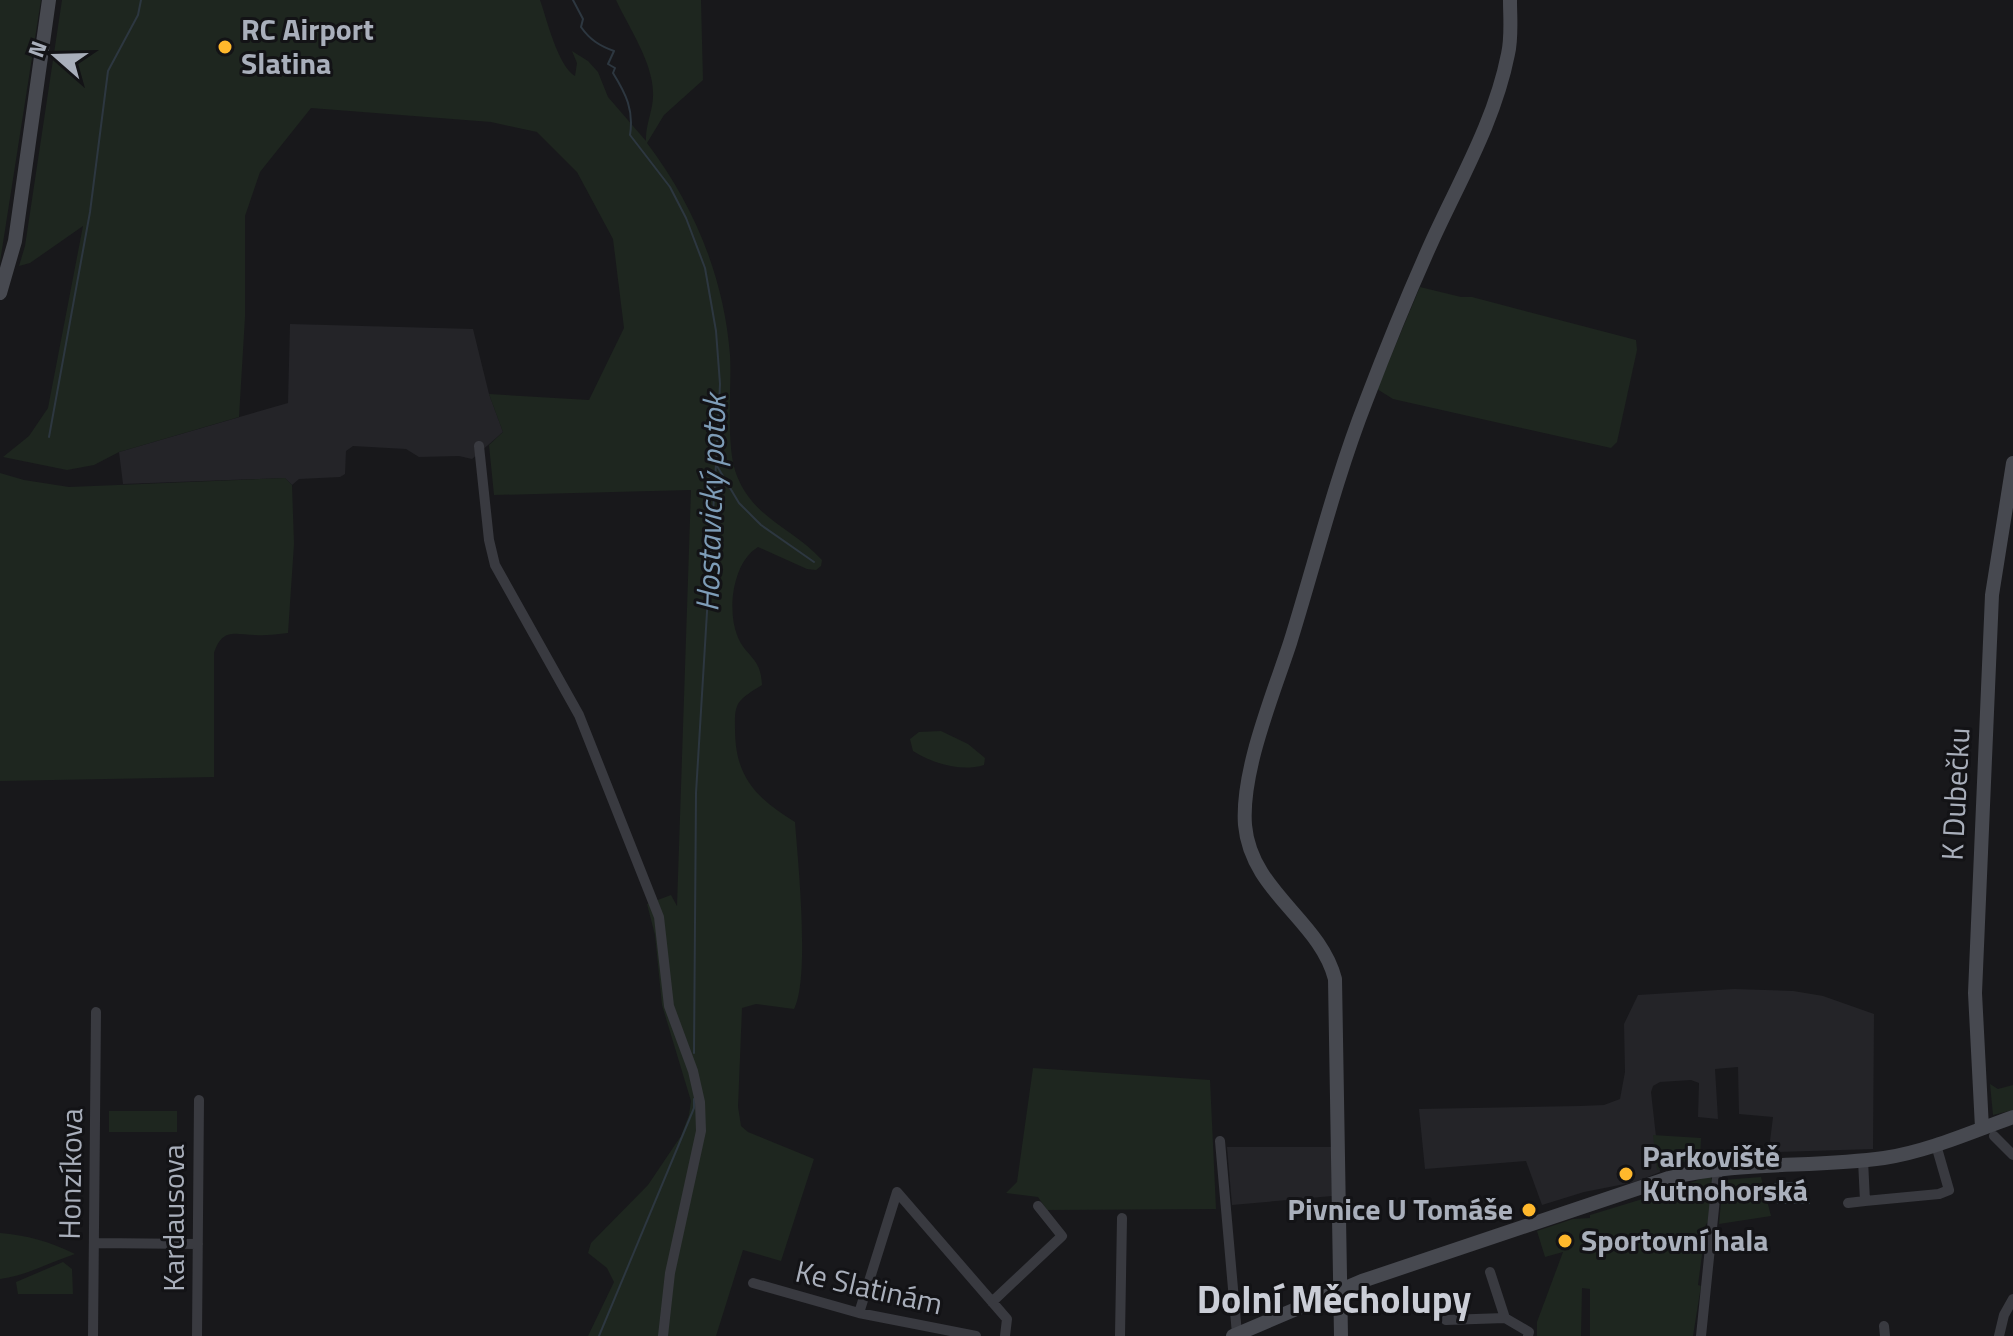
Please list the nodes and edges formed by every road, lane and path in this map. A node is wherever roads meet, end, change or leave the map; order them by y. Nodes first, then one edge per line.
1 (49, 0) edge
2 (1510, 0) edge
3 (0, 293) edge
4 (479, 446) dead end
5 (2013, 463) edge
6 (96, 1012) dead end
7 (199, 1100) dead end
8 (2013, 1117) edge
9 (1988, 1132) junction
10 (1220, 1141) dead end
11 (1936, 1145) junction
12 (2013, 1155) edge
13 (1863, 1160) junction
14 (1718, 1169) junction
15 (1865, 1201) junction
16 (1848, 1203) dead end
17 (1038, 1206) dead end
18 (1122, 1218) dead end
19 (94, 1243) junction
20 (198, 1244) junction
21 (1490, 1272) dead end
22 (753, 1283) dead end
23 (1341, 1291) junction
24 (2013, 1299) edge
25 (992, 1302) junction
26 (859, 1313) junction
27 (1505, 1318) junction
28 (1446, 1320) dead end
29 (1235, 1335) edge
30 (93, 1336) edge
31 (197, 1336) edge
32 (663, 1336) edge
33 (976, 1336) edge
34 (1005, 1336) edge
35 (1120, 1336) edge
36 (1341, 1336) edge
37 (1528, 1336) edge
38 (1701, 1336) edge
39 (1999, 1336) edge

1 - 3 street
2 - 23 street
4 - 32 street
5 - 9 street, K Dubečku
6 - 19 street, Honzíkova
7 - 20 street, Kardausova
8 - 9 street
9 - 11 street
9 - 12 street
10 - 29 street
11 - 13 street
11 - 15 street
13 - 14 street
13 - 15 street
14 - 23 street
14 - 38 street
15 - 16 street
17 - 25 street
18 - 35 street
19 - 20 street
19 - 30 street, Honzíkova
20 - 31 street, Kardausova
21 - 27 street
22 - 26 street, Ke Slatinám
23 - 29 street
23 - 36 street
24 - 39 street
25 - 26 street
25 - 34 street
26 - 33 street, Ke Slatinám
27 - 28 street
27 - 37 street

